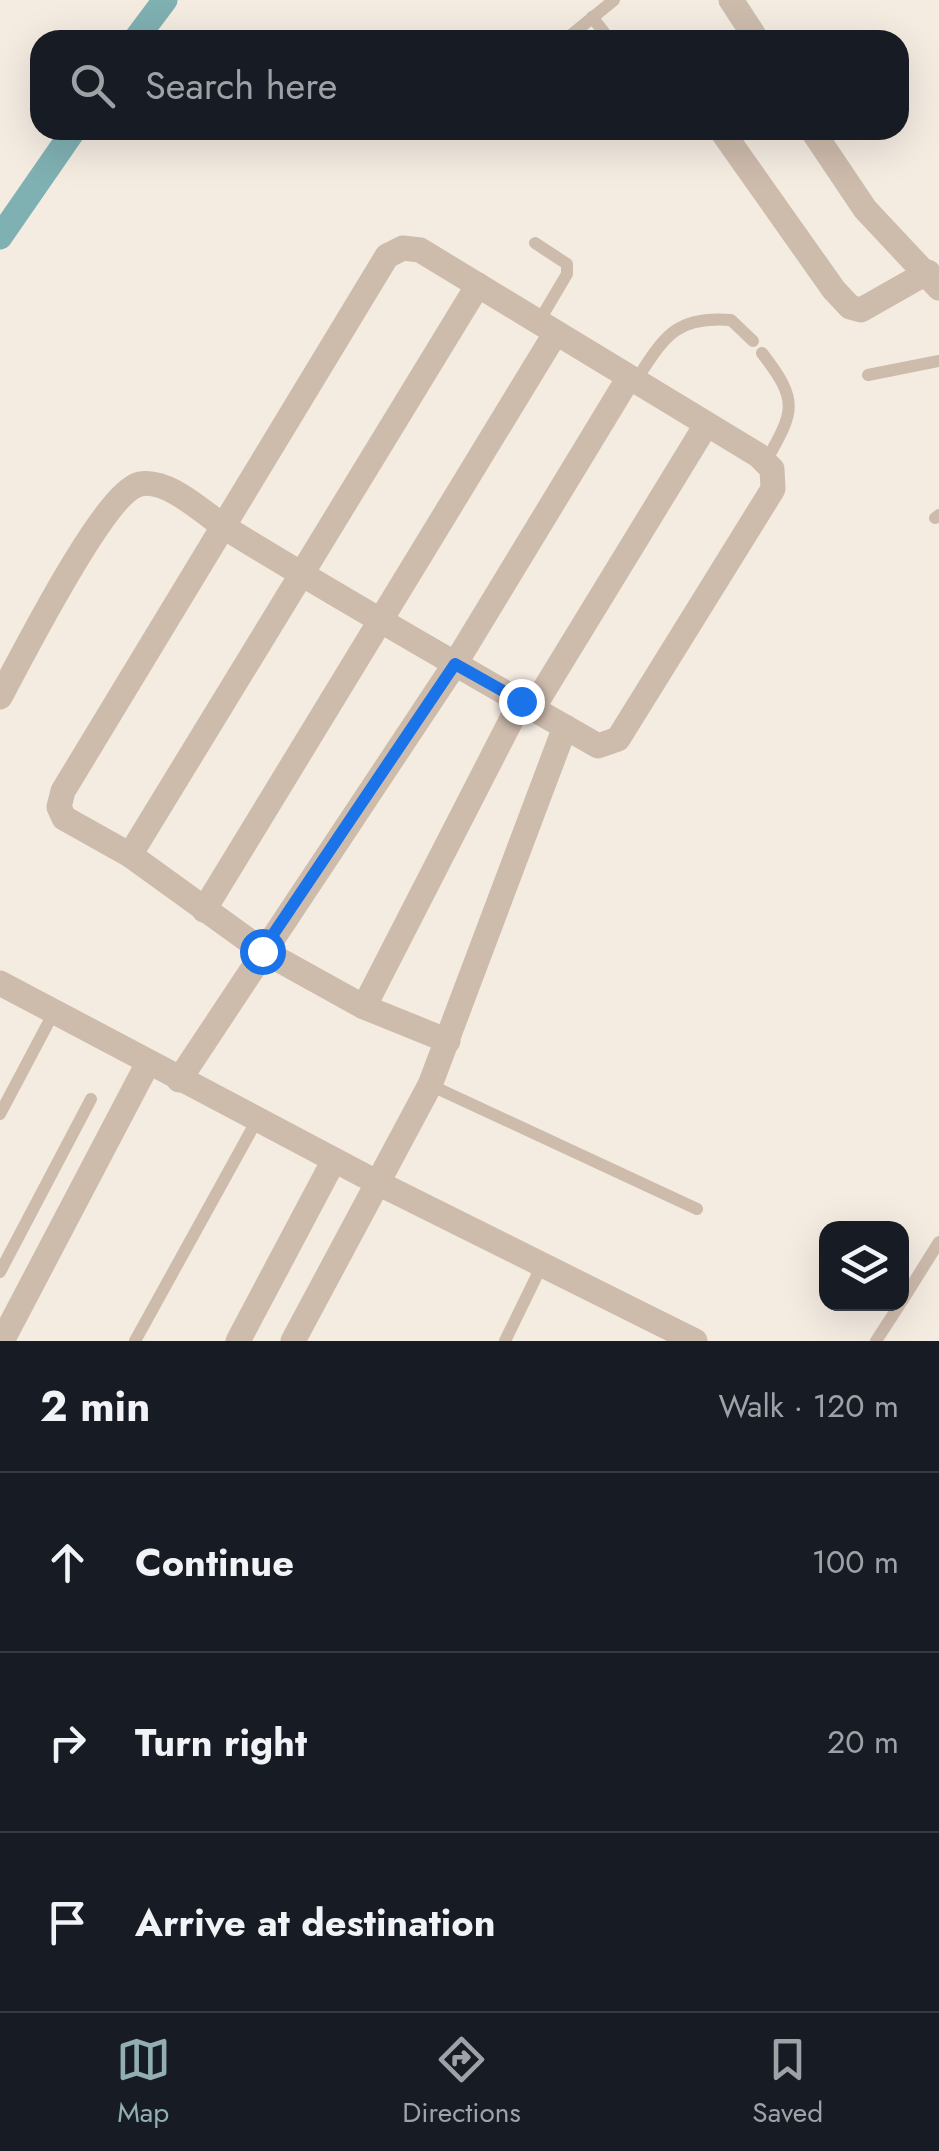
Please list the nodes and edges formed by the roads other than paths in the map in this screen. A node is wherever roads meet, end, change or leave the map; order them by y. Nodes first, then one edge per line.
1 (614, 0) edge
2 (730, 0) edge
3 (592, 17) junction
4 (577, 30) edge
5 (602, 30) edge
6 (750, 30) edge
7 (728, 140) edge
8 (819, 140) edge
9 (535, 243) dead end
10 (933, 280) edge
11 (478, 285) junction
12 (546, 328) junction
13 (939, 361) edge
14 (868, 375) dead end
15 (631, 381) junction
16 (706, 425) junction
17 (766, 461) junction
18 (223, 526) junction
19 (302, 574) junction
20 (379, 619) junction
21 (455, 664) junction
22 (0, 697) edge
23 (527, 705) junction
24 (565, 727) junction
25 (130, 854) junction
26 (204, 910) junction
27 (262, 951) junction
28 (0, 983) edge
29 (364, 1008) junction
30 (54, 1014) junction
31 (448, 1041) junction
32 (148, 1063) junction
33 (179, 1080) junction
34 (430, 1085) junction
35 (91, 1100) dead end
36 (0, 1114) edge
37 (258, 1120) junction
38 (334, 1160) junction
39 (378, 1183) junction
40 (697, 1209) dead end
41 (939, 1242) edge
42 (542, 1265) junction
43 (0, 1272) edge
44 (909, 1289) edge
45 (895, 1311) edge
46 (2, 1341) edge
47 (135, 1341) edge
48 (238, 1341) edge
49 (293, 1341) edge
50 (505, 1341) edge
51 (695, 1341) edge
52 (876, 1341) edge

1 - 3 lane
2 - 6 street
3 - 4 lane
3 - 5 lane
7 - 10 street
8 - 10 street
9 - 12 lane
11 - 12 street
11 - 18 street
11 - 19 street
12 - 15 street
12 - 20 street
13 - 14 lane
15 - 16 street
15 - 17 lane
15 - 21 street
16 - 17 street
16 - 23 street
17 - 24 street
18 - 19 street
18 - 22 street
18 - 25 street
19 - 20 street
19 - 25 street
20 - 21 street
20 - 26 street
21 - 23 street
21 - 27 street
23 - 24 street
23 - 29 street
24 - 31 street
25 - 26 street
26 - 27 street
27 - 29 street
27 - 33 street
28 - 30 street
29 - 31 street
30 - 32 street
30 - 36 lane
31 - 34 street
32 - 33 street
32 - 46 street
33 - 37 street
34 - 39 street
34 - 40 lane
35 - 43 lane
37 - 38 street
37 - 47 lane
38 - 39 street
38 - 48 street
39 - 42 street
39 - 49 street
41 - 44 lane
42 - 50 lane
42 - 51 street
45 - 52 lane

